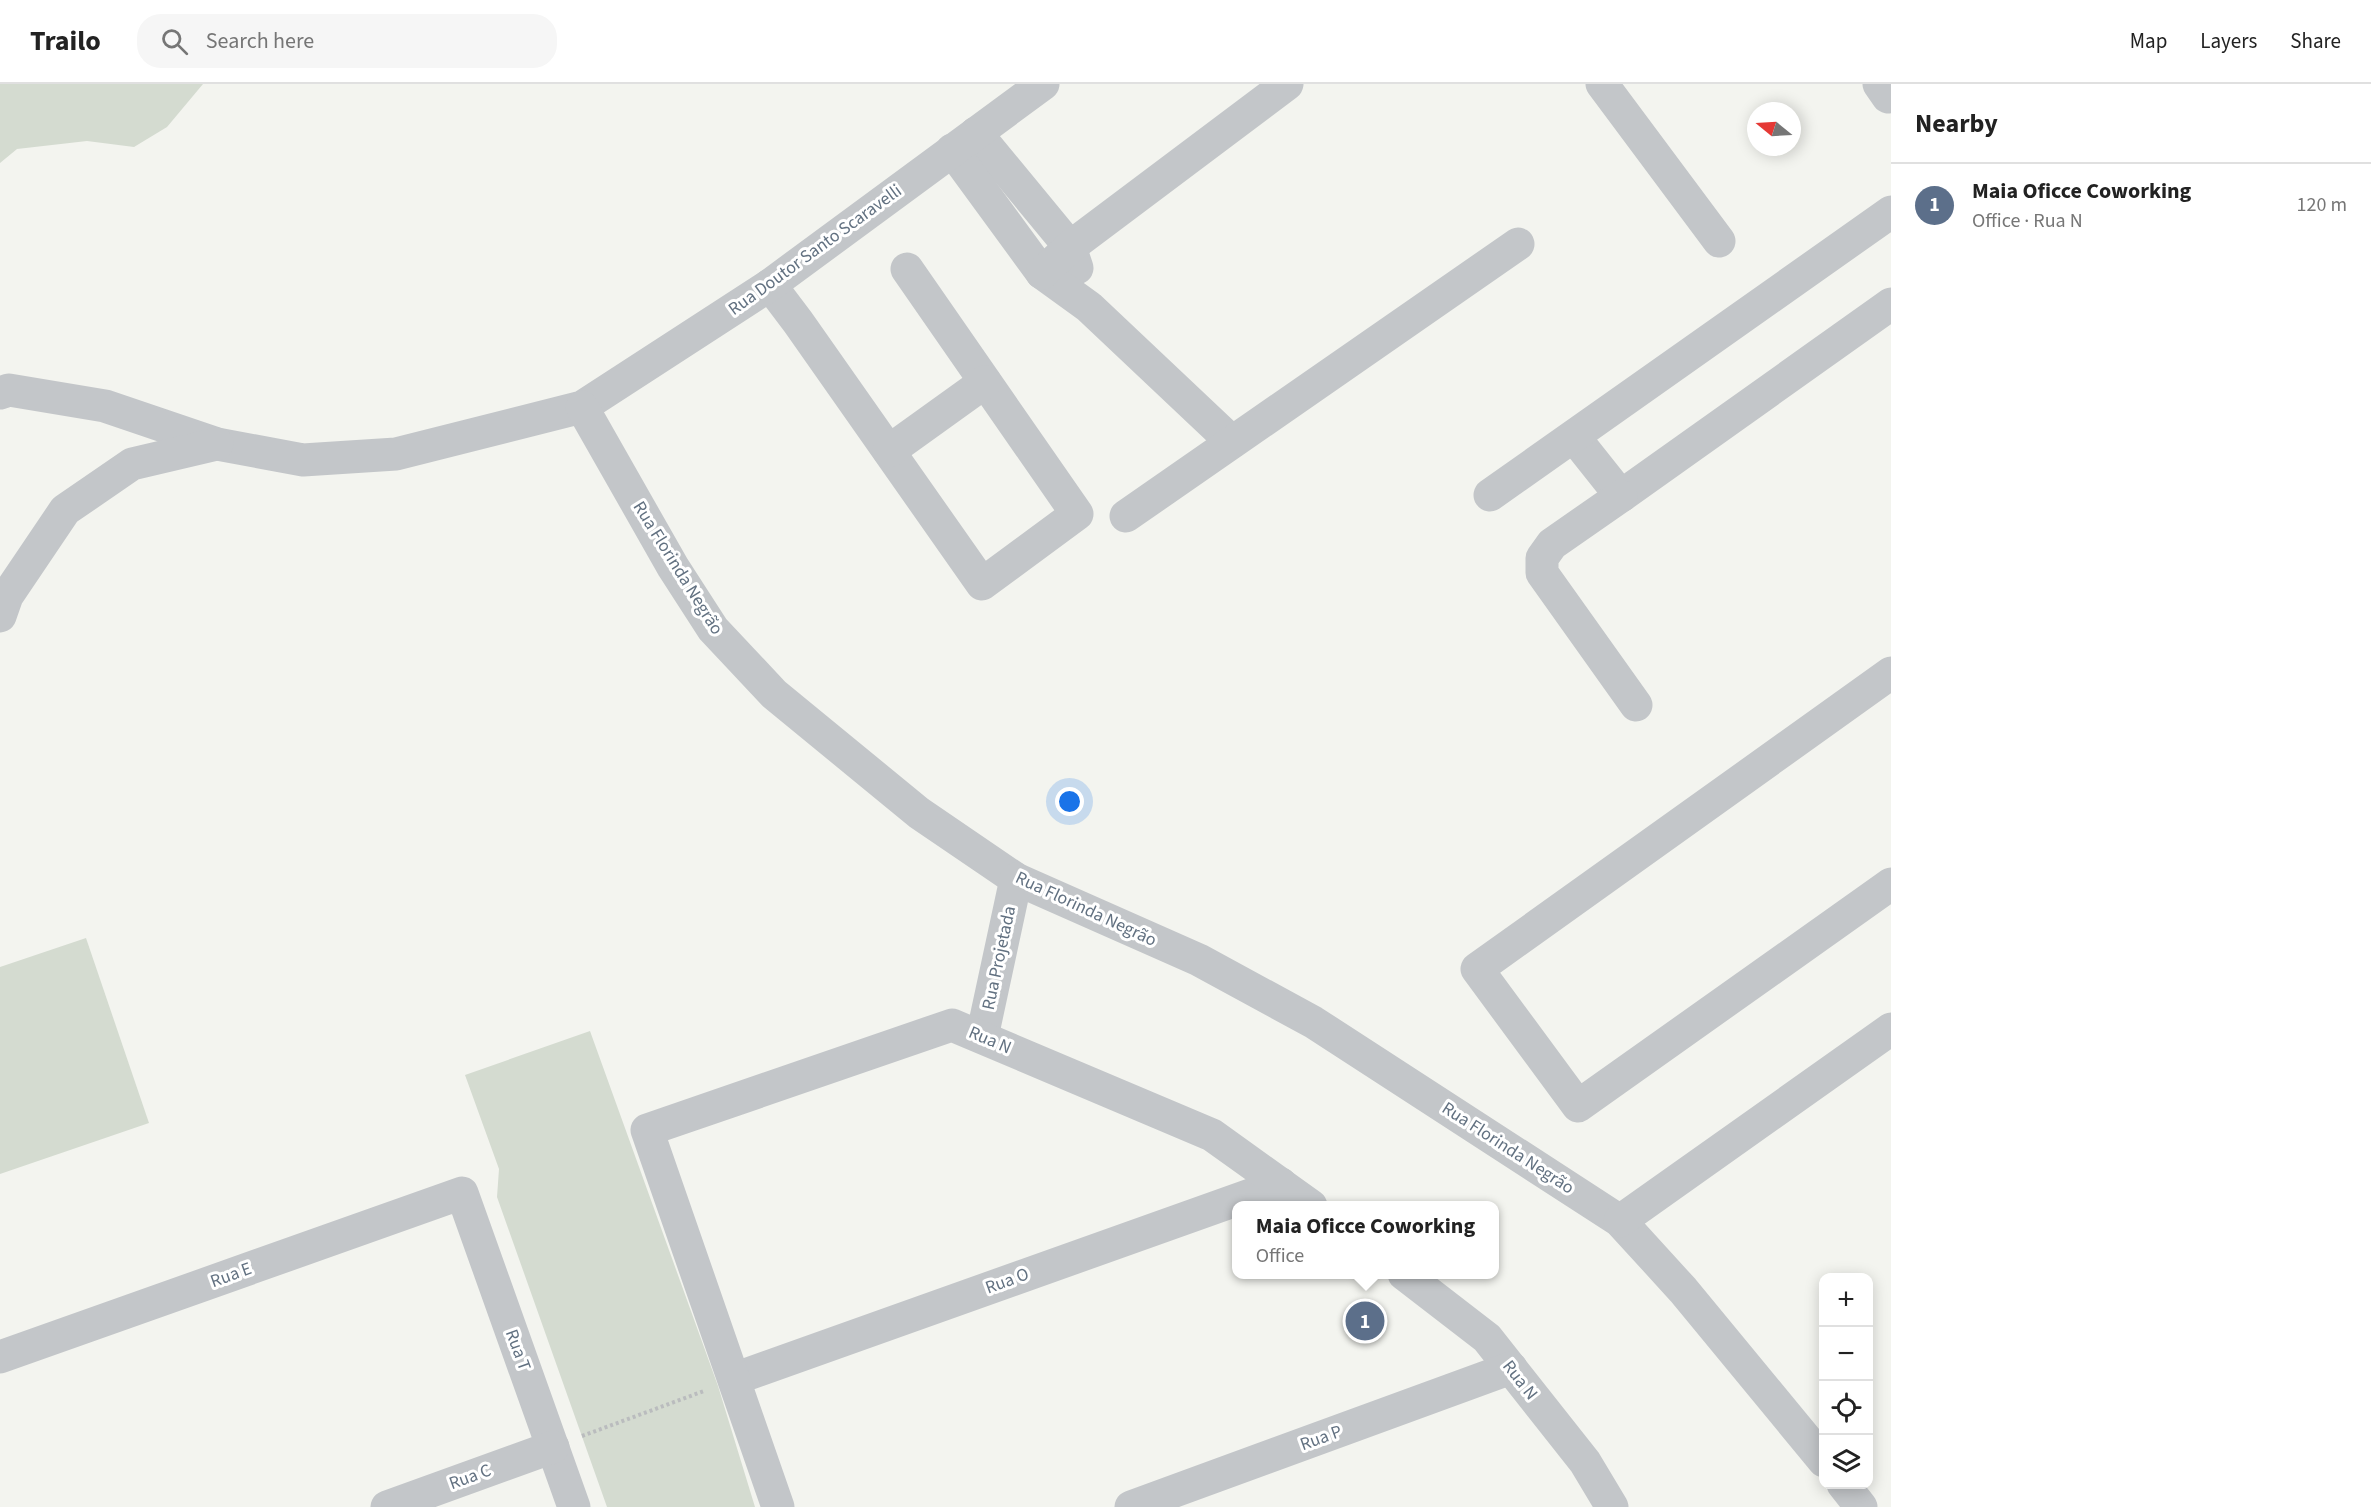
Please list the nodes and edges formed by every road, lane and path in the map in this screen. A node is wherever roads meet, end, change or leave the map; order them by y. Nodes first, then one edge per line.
1 (1042, 84) edge
2 (1287, 84) edge
3 (1602, 84) edge
4 (964, 142) junction
5 (1891, 212) edge
6 (1719, 241) dead end
7 (1518, 244) dead end
8 (1070, 247) junction
9 (907, 269) dead end
10 (1042, 273) junction
11 (770, 285) junction
12 (1891, 304) edge
13 (1089, 307) junction
14 (985, 382) junction
15 (0, 393) edge
16 (582, 407) junction
17 (1574, 437) junction
18 (1232, 442) junction
19 (217, 444) junction
20 (889, 451) junction
21 (1490, 495) dead end
22 (1622, 496) junction
23 (1126, 516) dead end
24 (0, 616) edge
25 (1891, 673) edge
26 (1636, 705) dead end
27 (1016, 879) junction
28 (1891, 884) edge
29 (982, 1036) junction
30 (1887, 1040) edge
31 (1281, 1184) junction
32 (462, 1193) joint
33 (1232, 1201) edge
34 (1233, 1201) edge
35 (1304, 1201) edge
36 (1620, 1221) junction
37 (1409, 1279) edge
38 (0, 1357) edge
39 (1510, 1368) junction
40 (734, 1379) junction
41 (553, 1447) junction
42 (1819, 1455) edge
43 (1846, 1489) edge
44 (387, 1507) edge
45 (574, 1507) edge
46 (778, 1507) edge
47 (1131, 1507) edge
48 (1612, 1507) edge
49 (1861, 1507) edge

1 - 4 street, Rua Doutor Santo Scaravelli
2 - 8 street
3 - 6 street
4 - 8 street
4 - 10 street
4 - 11 street, Rua Doutor Santo Scaravelli
5 - 17 street
7 - 18 street
8 - 10 street
8 - 13 street
9 - 14 street
10 - 13 street
11 - 16 street, Rua Doutor Santo Scaravelli
11 - 20 street
12 - 22 street
13 - 18 street
14 - 20 street
14 - 20 street
15 - 19 street, Rua Doutor Santo Scaravelli
16 - 19 street, Rua Doutor Santo Scaravelli
16 - 27 street, Rua Florinda Negrão
17 - 21 street
17 - 22 street
18 - 23 street
19 - 24 street
22 - 26 street
25 - 28 street
27 - 29 street, Rua Projetada
27 - 36 street, Rua Florinda Negrão
29 - 31 street, Rua N
29 - 40 street, Rua N
30 - 36 street
31 - 34 street, Rua O
31 - 35 street, Rua N
32 - 38 street, Rua E
32 - 41 street, Rua T
33 - 40 street, Rua O
36 - 42 street, Rua Florinda Negrão
37 - 39 street, Rua N
39 - 47 street, Rua P
39 - 48 street, Rua N
40 - 41 path
40 - 46 street
41 - 44 street, Rua C
41 - 45 street, Rua T
43 - 49 street

